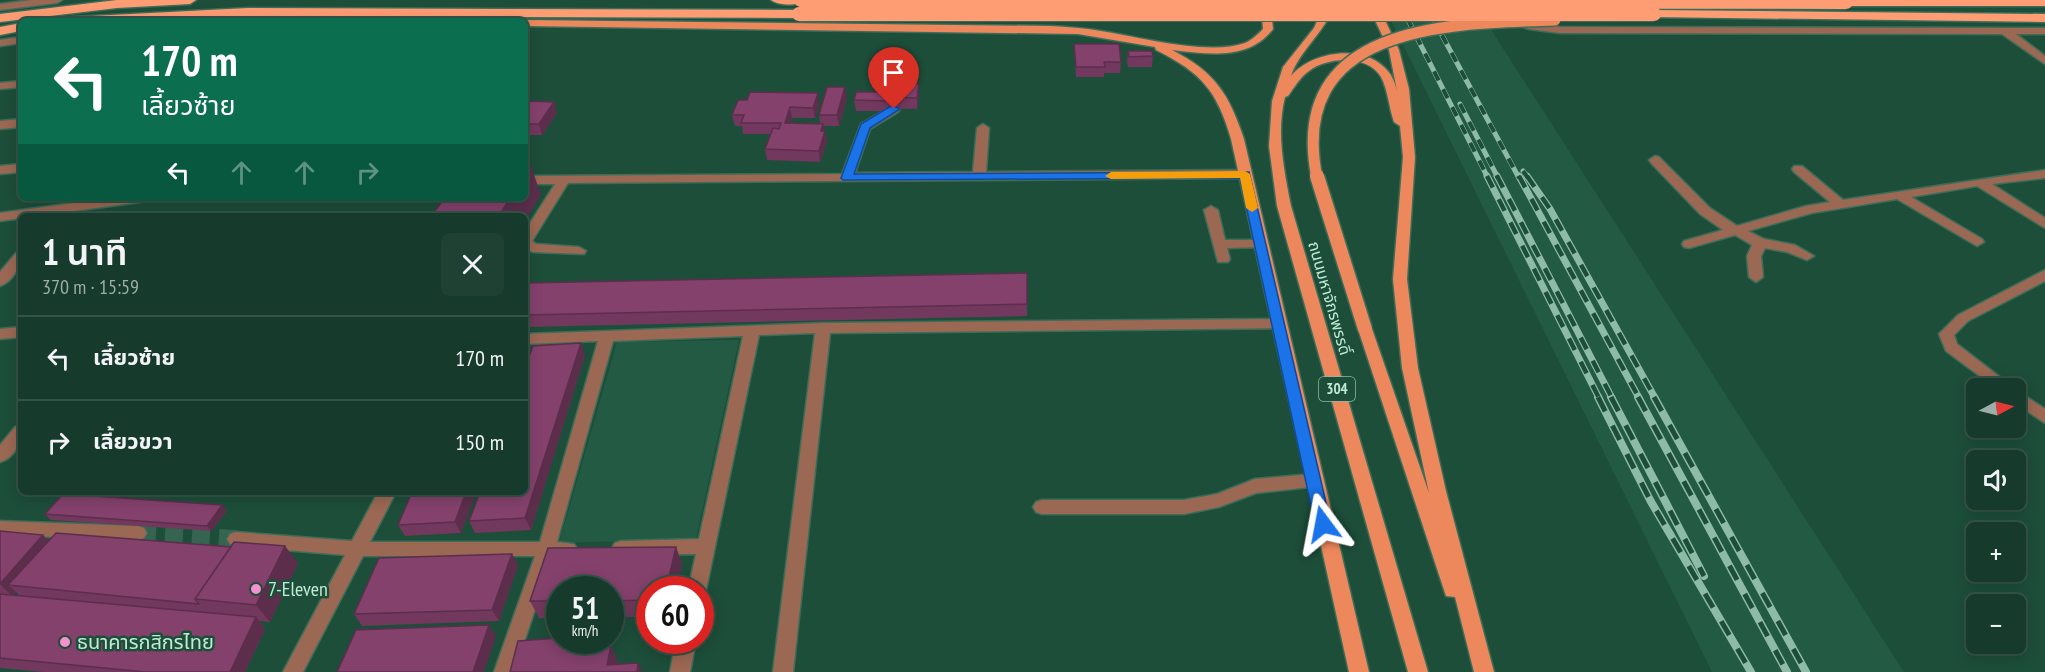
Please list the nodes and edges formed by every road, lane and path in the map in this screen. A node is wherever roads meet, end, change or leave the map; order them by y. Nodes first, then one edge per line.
1 (57, 0) edge
2 (190, 0) edge
3 (777, 0) edge
4 (1263, 0) edge
5 (1281, 0) edge
6 (1331, 0) edge
7 (1370, 0) edge
8 (1495, 0) edge
9 (2045, 2) edge
10 (0, 7) edge
11 (800, 7) edge
12 (485, 13) junction
13 (1654, 14) junction
14 (0, 18) edge
15 (119, 18) edge
16 (499, 18) edge
17 (2045, 18) edge
18 (528, 24) edge
19 (18, 28) edge
20 (0, 31) edge
21 (2045, 31) edge
22 (2006, 32) junction
23 (18, 40) edge
24 (0, 43) edge
25 (1151, 43) junction
26 (2045, 61) edge
27 (18, 84) edge
28 (0, 86) edge
29 (1277, 104) junction
30 (894, 109) edge
31 (18, 123) edge
32 (0, 125) edge
33 (983, 128) dead end
34 (1409, 157) junction
35 (1655, 160) dead end
36 (18, 168) edge
37 (1798, 169) dead end
38 (0, 170) edge
39 (1245, 174) junction
40 (2045, 174) edge
41 (979, 177) junction
42 (847, 178) junction
43 (528, 180) edge
44 (564, 180) junction
45 (1979, 182) junction
46 (1899, 195) junction
47 (117, 201) edge
48 (1839, 203) junction
49 (61, 208) edge
50 (1211, 210) dead end
51 (27, 213) edge
52 (18, 214) edge
53 (0, 217) edge
54 (2045, 224) edge
55 (1735, 230) junction
56 (528, 235) edge
57 (1977, 242) dead end
58 (1760, 243) junction
59 (1219, 244) junction
60 (1260, 244) junction
61 (1689, 244) dead end
62 (528, 247) edge
63 (579, 251) dead end
64 (1807, 256) dead end
65 (1223, 259) dead end
66 (18, 260) edge
67 (2045, 276) edge
68 (1756, 277) dead end
69 (0, 282) edge
70 (1280, 324) junction
71 (823, 328) junction
72 (752, 331) junction
73 (18, 332) edge
74 (0, 334) edge
75 (607, 335) junction
76 (528, 339) edge
77 (1993, 378) edge
78 (2026, 403) edge
79 (2045, 417) edge
80 (18, 435) edge
81 (0, 456) edge
82 (1313, 481) junction
83 (385, 495) edge
84 (1042, 507) dead end
85 (0, 528) edge
86 (138, 533) tunnel mouth
87 (236, 539) tunnel mouth
88 (705, 546) junction
89 (357, 549) junction
90 (546, 550) junction
91 (700, 576) edge
92 (683, 654) edge
93 (293, 672) edge
94 (504, 672) edge
95 (680, 672) edge
96 (783, 672) edge
97 (1359, 672) edge
98 (1418, 672) edge
99 (1482, 672) edge

1 - 10 street
2 - 14 highway
3 - 11 highway
4 - 25 main road
5 - 9 highway, bridge
5 - 11 highway, bridge
6 - 29 main road, ถนนมหาจักรพรรดิ์
7 - 34 main road
8 - 22 street
11 - 12 highway
11 - 13 highway, bridge
12 - 15 highway
12 - 16 main road
13 - 17 highway
13 - 99 main road, bridge
18 - 25 main road
19 - 20 highway
21 - 22 street
22 - 26 street
23 - 24 street
25 - 39 main road
27 - 28 street
29 - 34 main road
29 - 98 main road, ถนนมหาจักรพรรดิ์ / 304
30 - 42 street
31 - 32 street
33 - 41 street
34 - 99 main road
35 - 55 street
36 - 38 street
37 - 48 street
39 - 41 street
39 - 60 main road
40 - 45 street
41 - 42 street
42 - 44 street
43 - 44 street
44 - 56 street
45 - 46 street
45 - 54 street
46 - 48 street
46 - 57 street
47 - 49 street
48 - 55 street
49 - 51 street
50 - 59 street
52 - 53 street
55 - 58 street
55 - 61 street
58 - 64 street
58 - 68 street
59 - 60 street
59 - 65 street
60 - 70 main road
62 - 63 street
66 - 69 street
67 - 77 street
70 - 71 street
70 - 82 main road
71 - 72 street
71 - 96 street
72 - 75 street
72 - 88 street
73 - 74 street
75 - 76 street
75 - 90 street
78 - 79 street
80 - 81 street
82 - 84 street
82 - 97 main road
83 - 89 street
85 - 86 street
87 - 89 street
88 - 90 street
88 - 91 street
89 - 90 street
89 - 93 street
90 - 94 street
92 - 95 street

